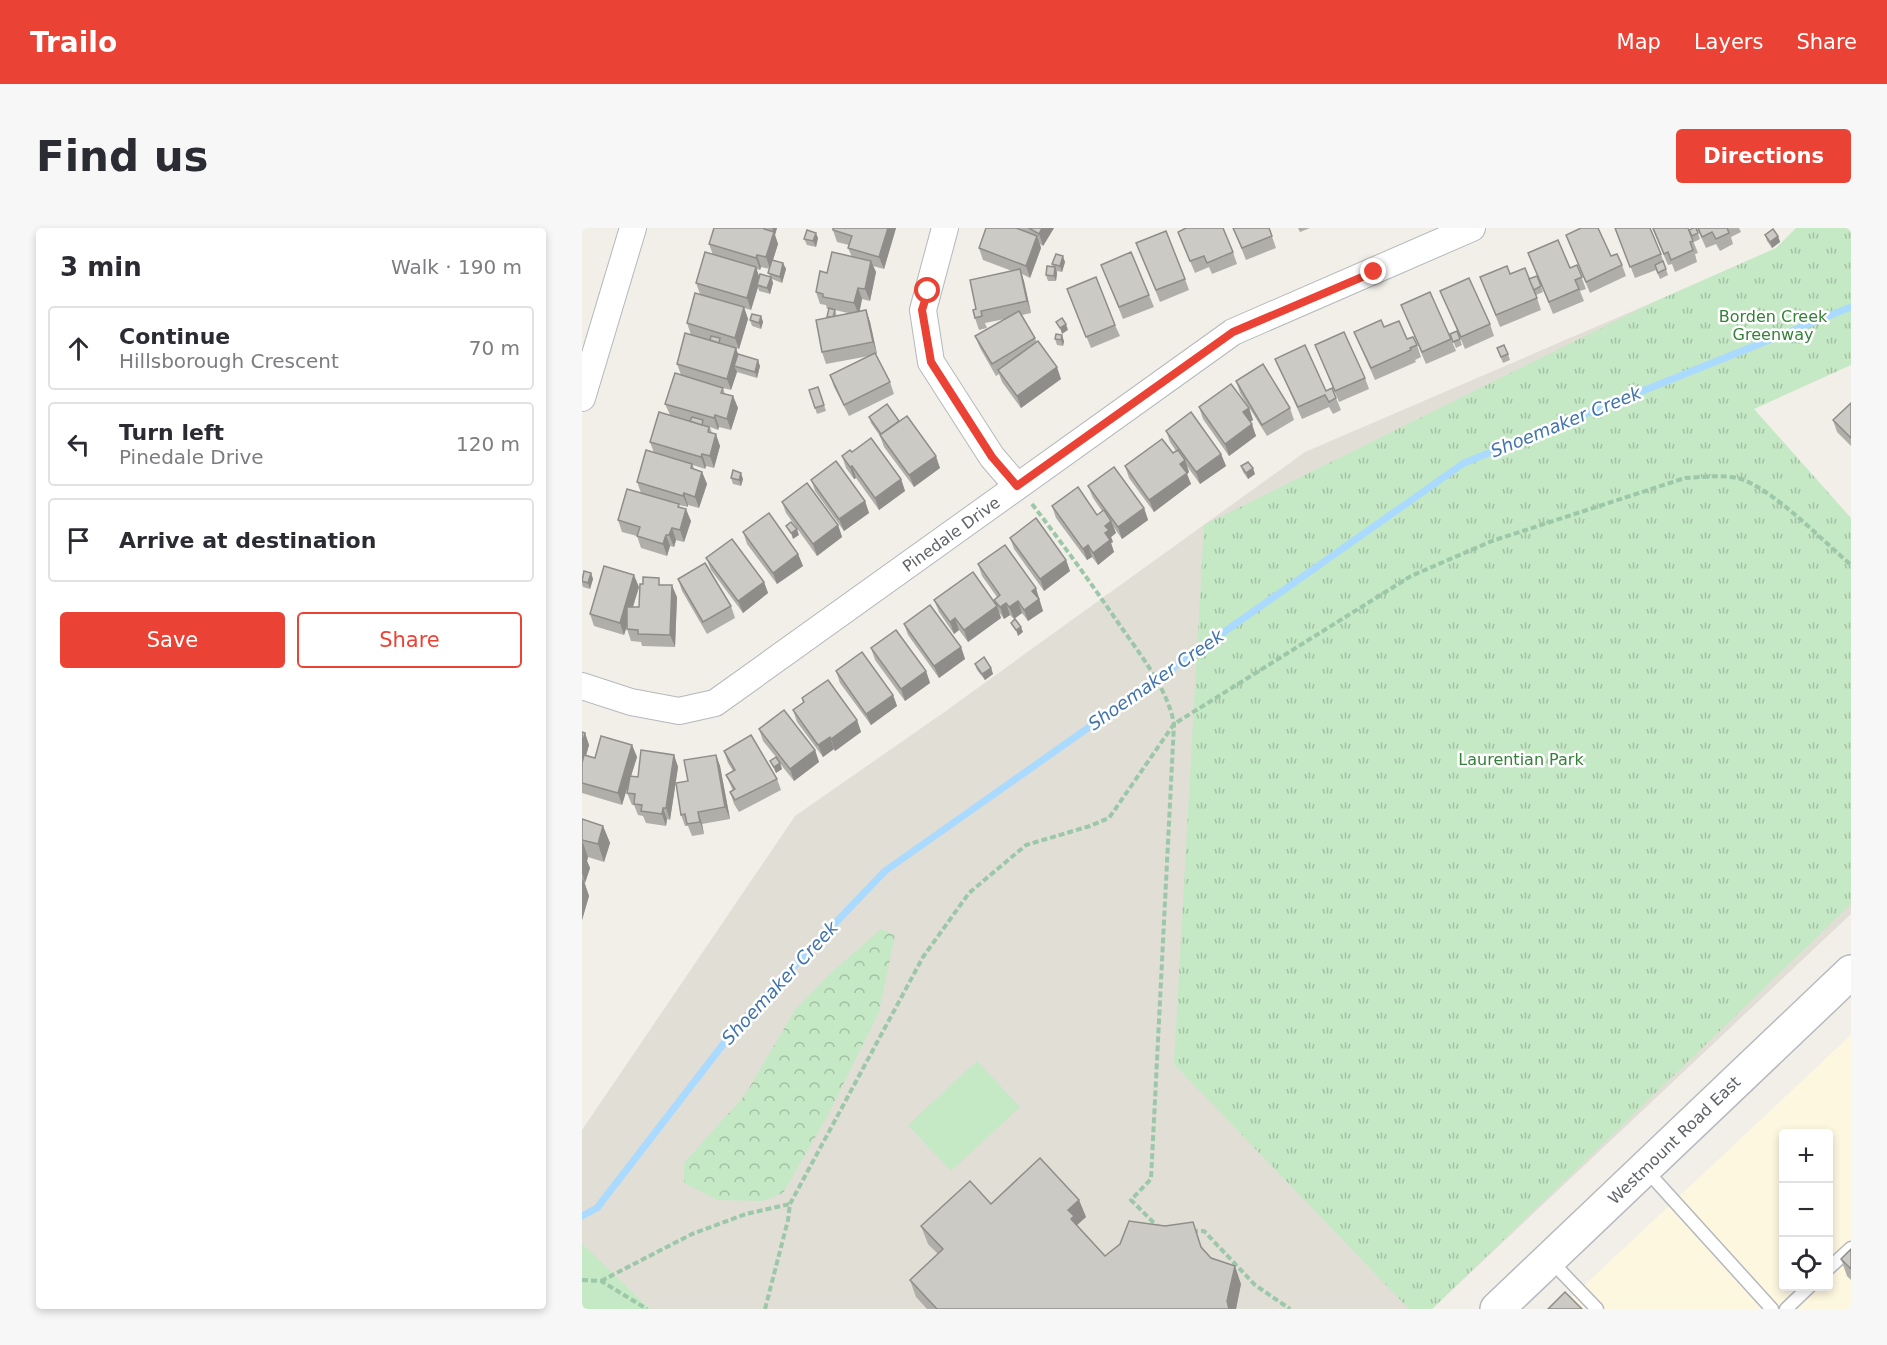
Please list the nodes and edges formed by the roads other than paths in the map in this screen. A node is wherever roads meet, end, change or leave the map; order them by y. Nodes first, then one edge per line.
1 (633, 228) edge
2 (945, 228) edge
3 (1472, 228) edge
4 (582, 398) edge
5 (1017, 486) junction
6 (582, 686) edge
7 (1851, 972) edge
8 (1645, 1168) junction
9 (1851, 1248) edge
10 (1549, 1259) junction
11 (1833, 1264) edge
12 (1806, 1291) edge
13 (1497, 1309) edge
14 (1597, 1309) edge
15 (1772, 1309) edge
16 (1786, 1309) edge

1 - 4 street
2 - 5 street
3 - 5 street, Pinedale Drive
5 - 6 street, Pinedale Drive
7 - 8 main road, Westmount Road East
8 - 10 main road, Westmount Road East
8 - 15 lane
9 - 11 lane
10 - 13 main road, Westmount Road East
10 - 14 lane
12 - 16 lane

